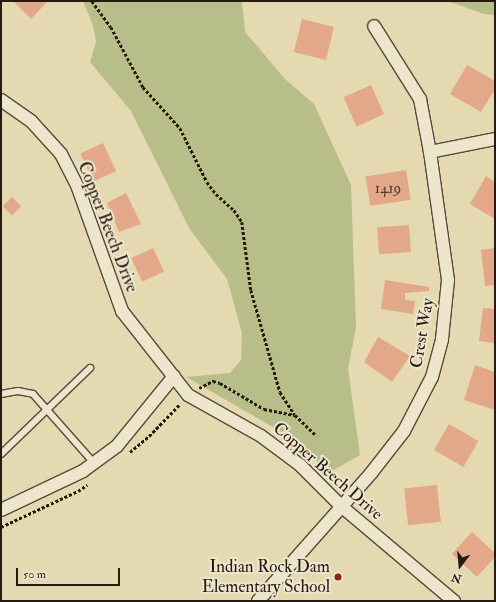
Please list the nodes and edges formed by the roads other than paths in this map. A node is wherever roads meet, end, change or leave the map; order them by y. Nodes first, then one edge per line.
1 (374, 26) dead end
2 (1, 100) edge
3 (495, 139) edge
4 (430, 152) junction
5 (90, 368) dead end
6 (174, 376) junction
7 (1, 394) edge
8 (47, 410) junction
9 (1, 454) edge
10 (94, 463) junction
11 (342, 506) junction
12 (1, 510) edge
13 (258, 601) edge
14 (454, 601) edge

1 - 4 street, Crest Way
2 - 6 street, Copper Beech Drive
3 - 4 street
4 - 11 street, Crest Way
5 - 8 lane
6 - 10 street
6 - 11 street, Copper Beech Drive
7 - 8 lane
8 - 9 lane
8 - 10 lane
10 - 12 street
11 - 13 street, Crest Way
11 - 14 street, Copper Beech Drive

